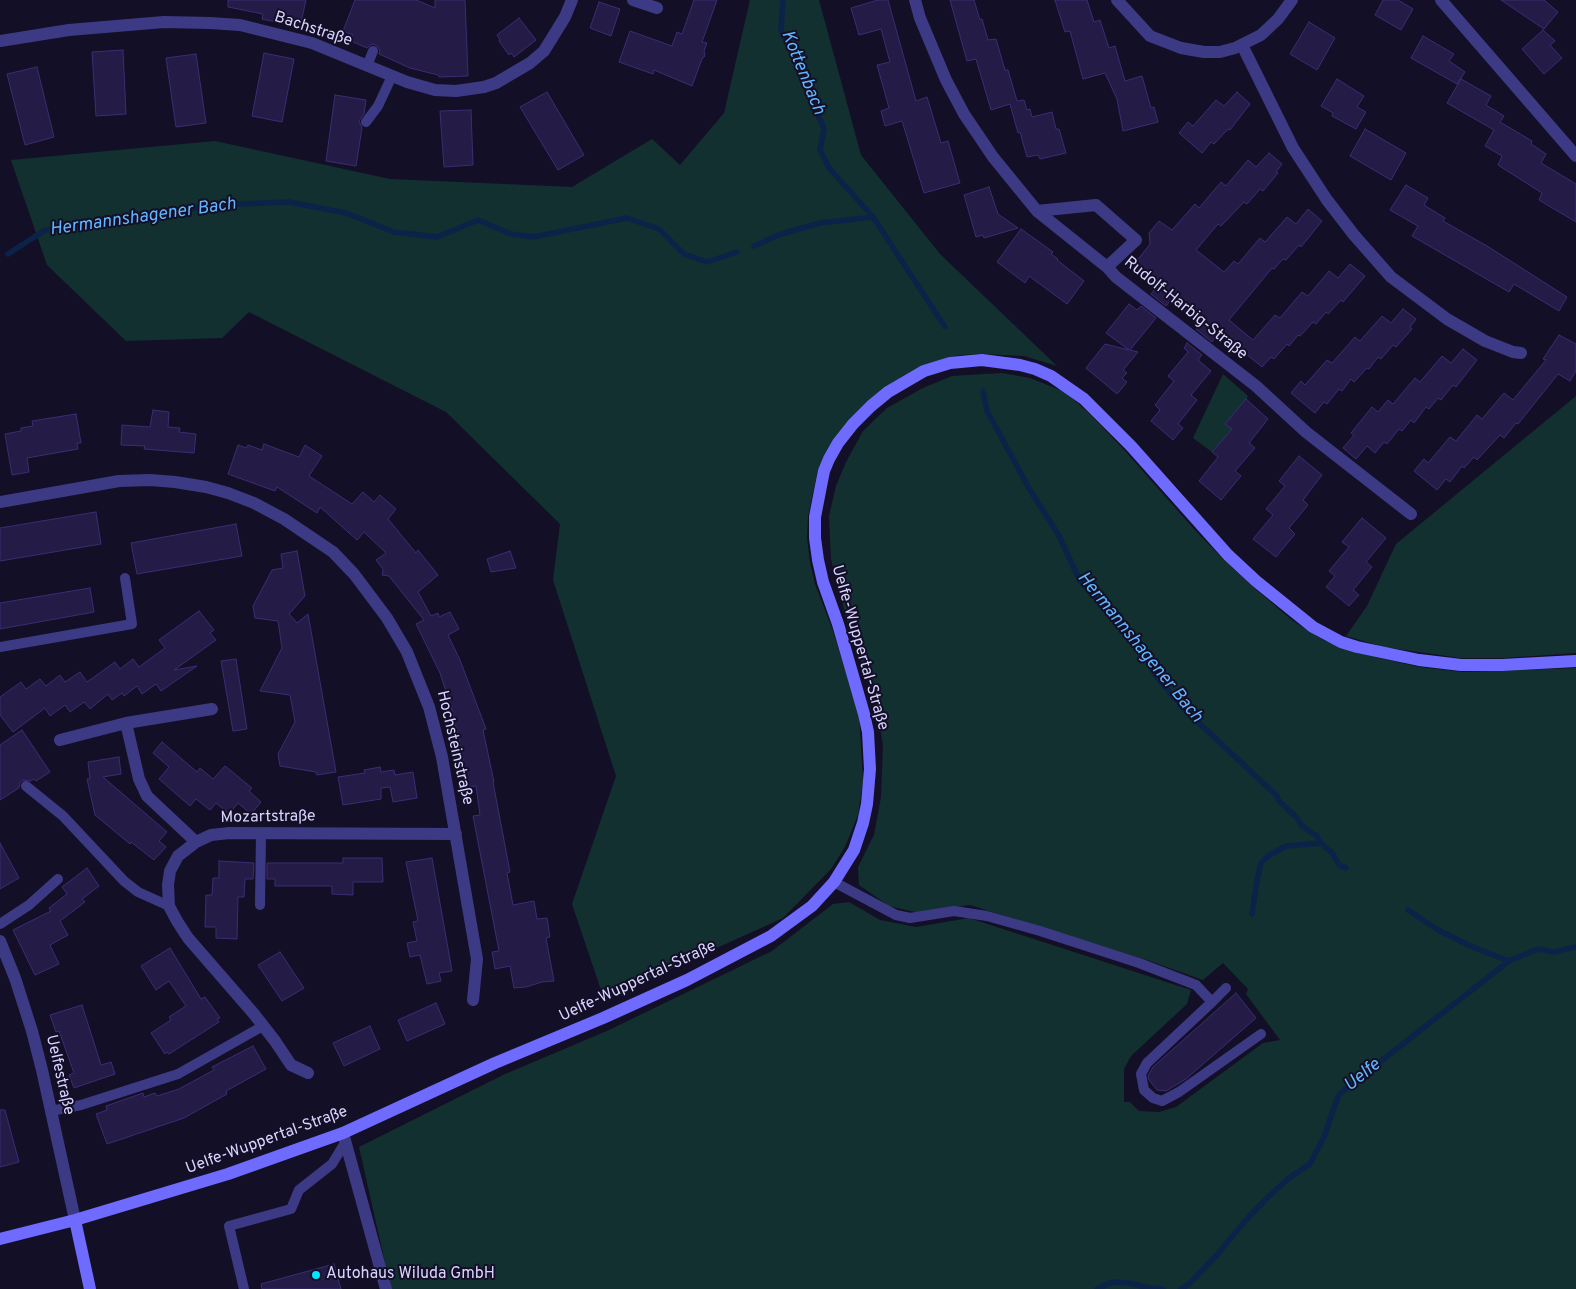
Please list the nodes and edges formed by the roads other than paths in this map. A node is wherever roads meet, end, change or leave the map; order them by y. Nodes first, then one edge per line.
1 (572, 0) edge
2 (634, 0) edge
3 (915, 0) edge
4 (1117, 0) edge
5 (1292, 0) edge
6 (1441, 0) edge
7 (657, 8) dead end
8 (0, 41) edge
9 (1242, 45) junction
10 (373, 51) dead end
11 (367, 66) junction
12 (392, 76) junction
13 (366, 122) dead end
14 (1576, 156) edge
15 (1037, 211) junction
16 (1107, 268) junction
17 (1522, 353) dead end
18 (0, 502) edge
19 (1411, 514) dead end
20 (125, 578) dead end
21 (0, 648) edge
22 (1576, 661) edge
23 (212, 709) dead end
24 (126, 723) junction
25 (60, 740) dead end
26 (26, 786) dead end
27 (261, 833) junction
28 (456, 834) junction
29 (196, 842) junction
30 (58, 880) dead end
31 (834, 882) junction
32 (260, 905) dead end
33 (169, 906) junction
34 (0, 924) edge
35 (0, 941) edge
36 (1226, 988) dead end
37 (473, 1000) dead end
38 (1212, 1002) junction
39 (263, 1026) junction
40 (1262, 1034) dead end
41 (308, 1073) dead end
42 (51, 1111) junction
43 (344, 1137) junction
44 (76, 1220) junction
45 (0, 1239) edge
46 (90, 1289) edge
47 (244, 1289) edge
48 (386, 1289) edge

1 - 12 street, Bachstraße
2 - 7 street
3 - 15 street
4 - 9 street
5 - 9 street
6 - 14 street
8 - 11 street, Bachstraße
9 - 17 street
10 - 11 lane
11 - 12 street, Bachstraße
12 - 13 lane
15 - 16 street
15 - 16 street, Rudolf-Harbig-Straße
16 - 19 street, Rudolf-Harbig-Straße
18 - 28 street, Hochsteinstraße
20 - 21 lane
22 - 31 main road, Uelfe-Wuppertal-Straße
23 - 24 street
24 - 25 street
24 - 29 street
26 - 33 lane
27 - 28 street, Mozartstraße
27 - 29 street, Mozartstraße
27 - 32 lane
28 - 37 street, Hochsteinstraße
29 - 33 street, Mozartstraße
30 - 34 lane
31 - 38 lane
31 - 43 main road, Uelfe-Wuppertal-Straße
33 - 39 street, Mozartstraße
35 - 42 street, Uelfestraße
36 - 38 lane
38 - 40 lane
39 - 41 street, Mozartstraße
39 - 42 lane
42 - 44 street, Uelfestraße
43 - 44 main road, Uelfe-Wuppertal-Straße
43 - 47 lane
43 - 48 street
44 - 45 main road, Uelfe-Wuppertal-Straße
44 - 46 main road

